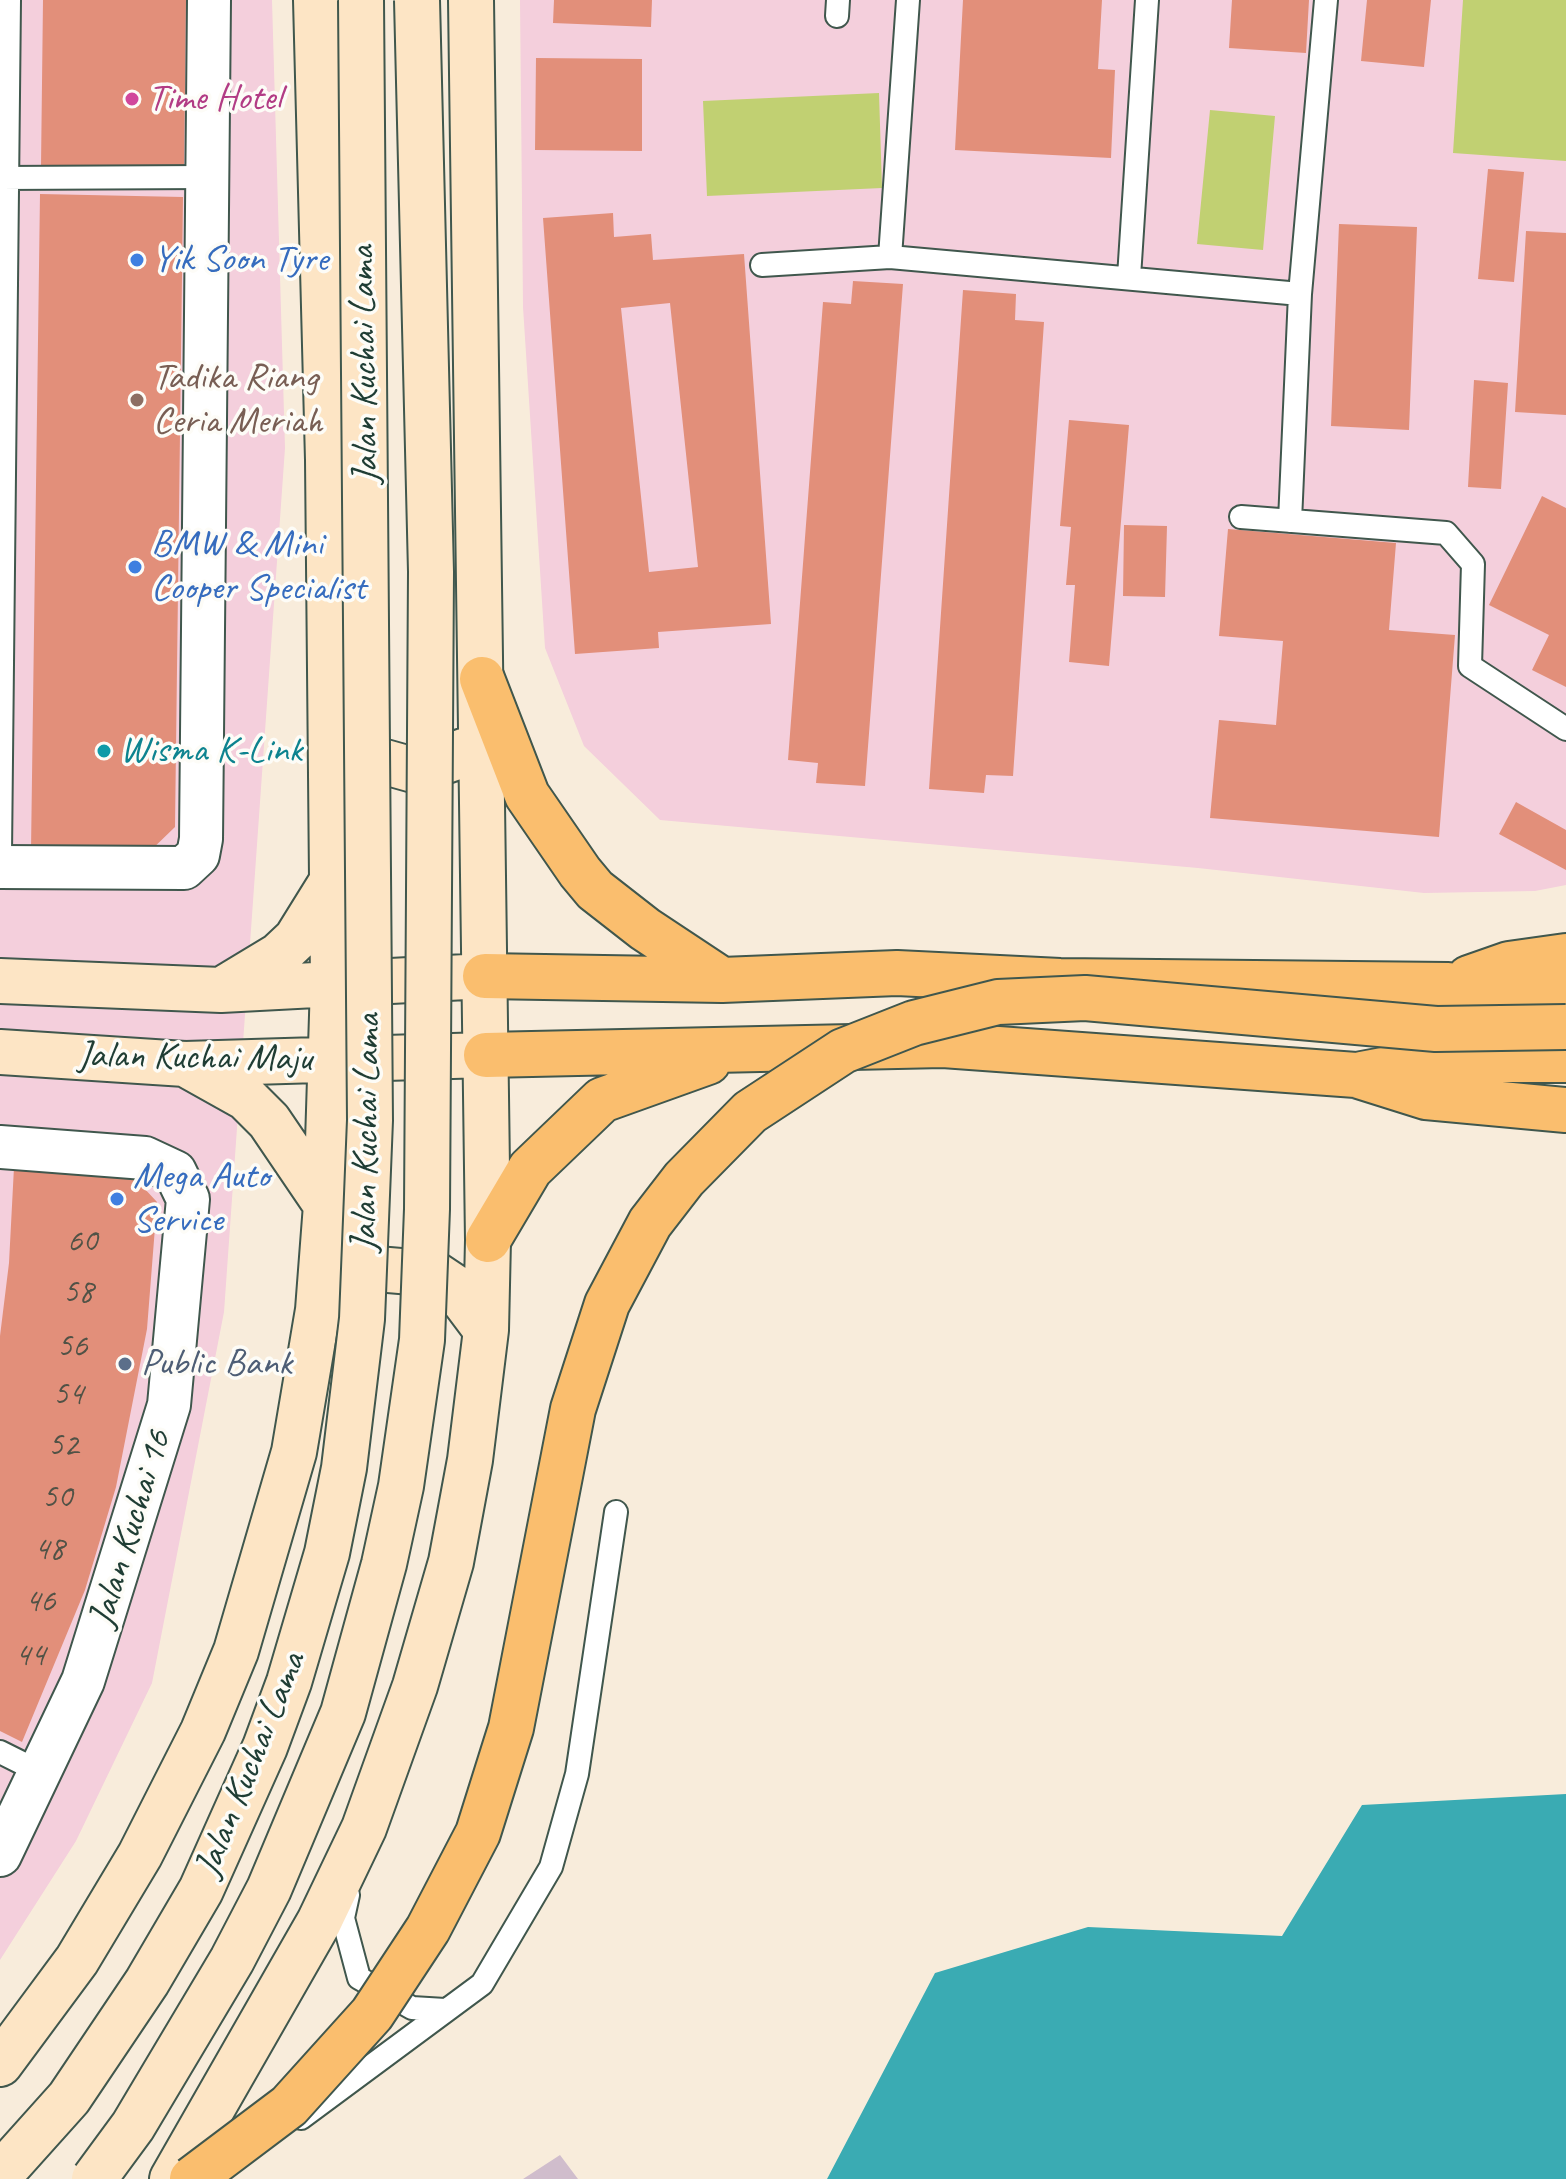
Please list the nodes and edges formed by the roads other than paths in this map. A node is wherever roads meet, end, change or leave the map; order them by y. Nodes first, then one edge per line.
1 (9, 0) edge
2 (209, 0) edge
3 (316, 0) edge
4 (361, 0) edge
5 (417, 0) edge
6 (471, 0) edge
7 (908, 0) edge
8 (1147, 0) edge
9 (1326, 0) edge
10 (208, 177) junction
11 (4, 178) edge
12 (890, 257) junction
13 (762, 265) dead end
14 (1129, 277) junction
15 (1300, 294) junction
16 (1241, 517) dead end
17 (1290, 521) junction
18 (482, 679) junction
19 (330, 724) junction
20 (481, 727) junction
21 (1566, 729) edge
22 (0, 853) edge
23 (0, 867) edge
24 (332, 881) junction
25 (1566, 956) edge
26 (485, 976) junction
27 (722, 980) junction
28 (0, 981) edge
29 (333, 984) junction
30 (1448, 985) junction
31 (221, 990) junction
32 (1566, 994) edge
33 (1566, 1027) edge
34 (748, 1049) junction
35 (0, 1052) edge
36 (486, 1055) junction
37 (331, 1059) junction
38 (1566, 1060) edge
39 (185, 1064) junction
40 (1356, 1075) junction
41 (1566, 1110) edge
42 (0, 1147) edge
43 (326, 1205) junction
44 (488, 1240) junction
45 (318, 1310) junction
46 (486, 1330) junction
47 (616, 1512) dead end
48 (0, 1752) edge
49 (40, 1772) junction
50 (364, 1828) junction
51 (0, 1855) edge
52 (445, 2010) junction
53 (0, 2064) edge
54 (0, 2175) edge
55 (94, 2179) edge
56 (172, 2179) edge
57 (192, 2179) edge
58 (215, 2179) edge

1 - 11 lane
2 - 10 street
3 - 19 main road
4 - 54 main road, Jalan Kuchai Lama, bridge
5 - 55 main road, Jalan Kuchai Lama, bridge
6 - 18 main road
7 - 12 lane
8 - 14 lane
9 - 15 lane
10 - 11 lane
10 - 23 street
11 - 22 lane
12 - 13 lane
12 - 14 lane
14 - 15 lane
15 - 17 lane
16 - 17 lane
17 - 21 lane
18 - 20 main road
18 - 27 highway
19 - 20 main road
19 - 24 main road
20 - 26 main road
24 - 29 main road
24 - 31 main road
25 - 30 highway
26 - 27 highway
26 - 29 main road, Jalan Kuchai Maju
26 - 36 main road
27 - 30 highway
28 - 31 main road, Jalan Kuchai Maju
29 - 31 main road, Jalan Kuchai Maju
29 - 37 main road
30 - 32 highway
33 - 57 highway, bridge
34 - 36 highway
34 - 40 highway
34 - 44 highway
35 - 39 main road, Jalan Kuchai Maju
36 - 37 main road, Jalan Kuchai Maju
36 - 44 main road
37 - 39 main road, Jalan Kuchai Maju
37 - 43 main road
38 - 40 highway
39 - 43 main road
40 - 41 highway
42 - 49 street, Jalan Kuchai 16
43 - 45 main road
44 - 46 main road
45 - 46 main road
45 - 53 main road
46 - 50 main road
47 - 52 lane
48 - 49 lane
49 - 51 street, Jalan Kuchai 16
50 - 52 lane
50 - 56 main road
52 - 58 lane

